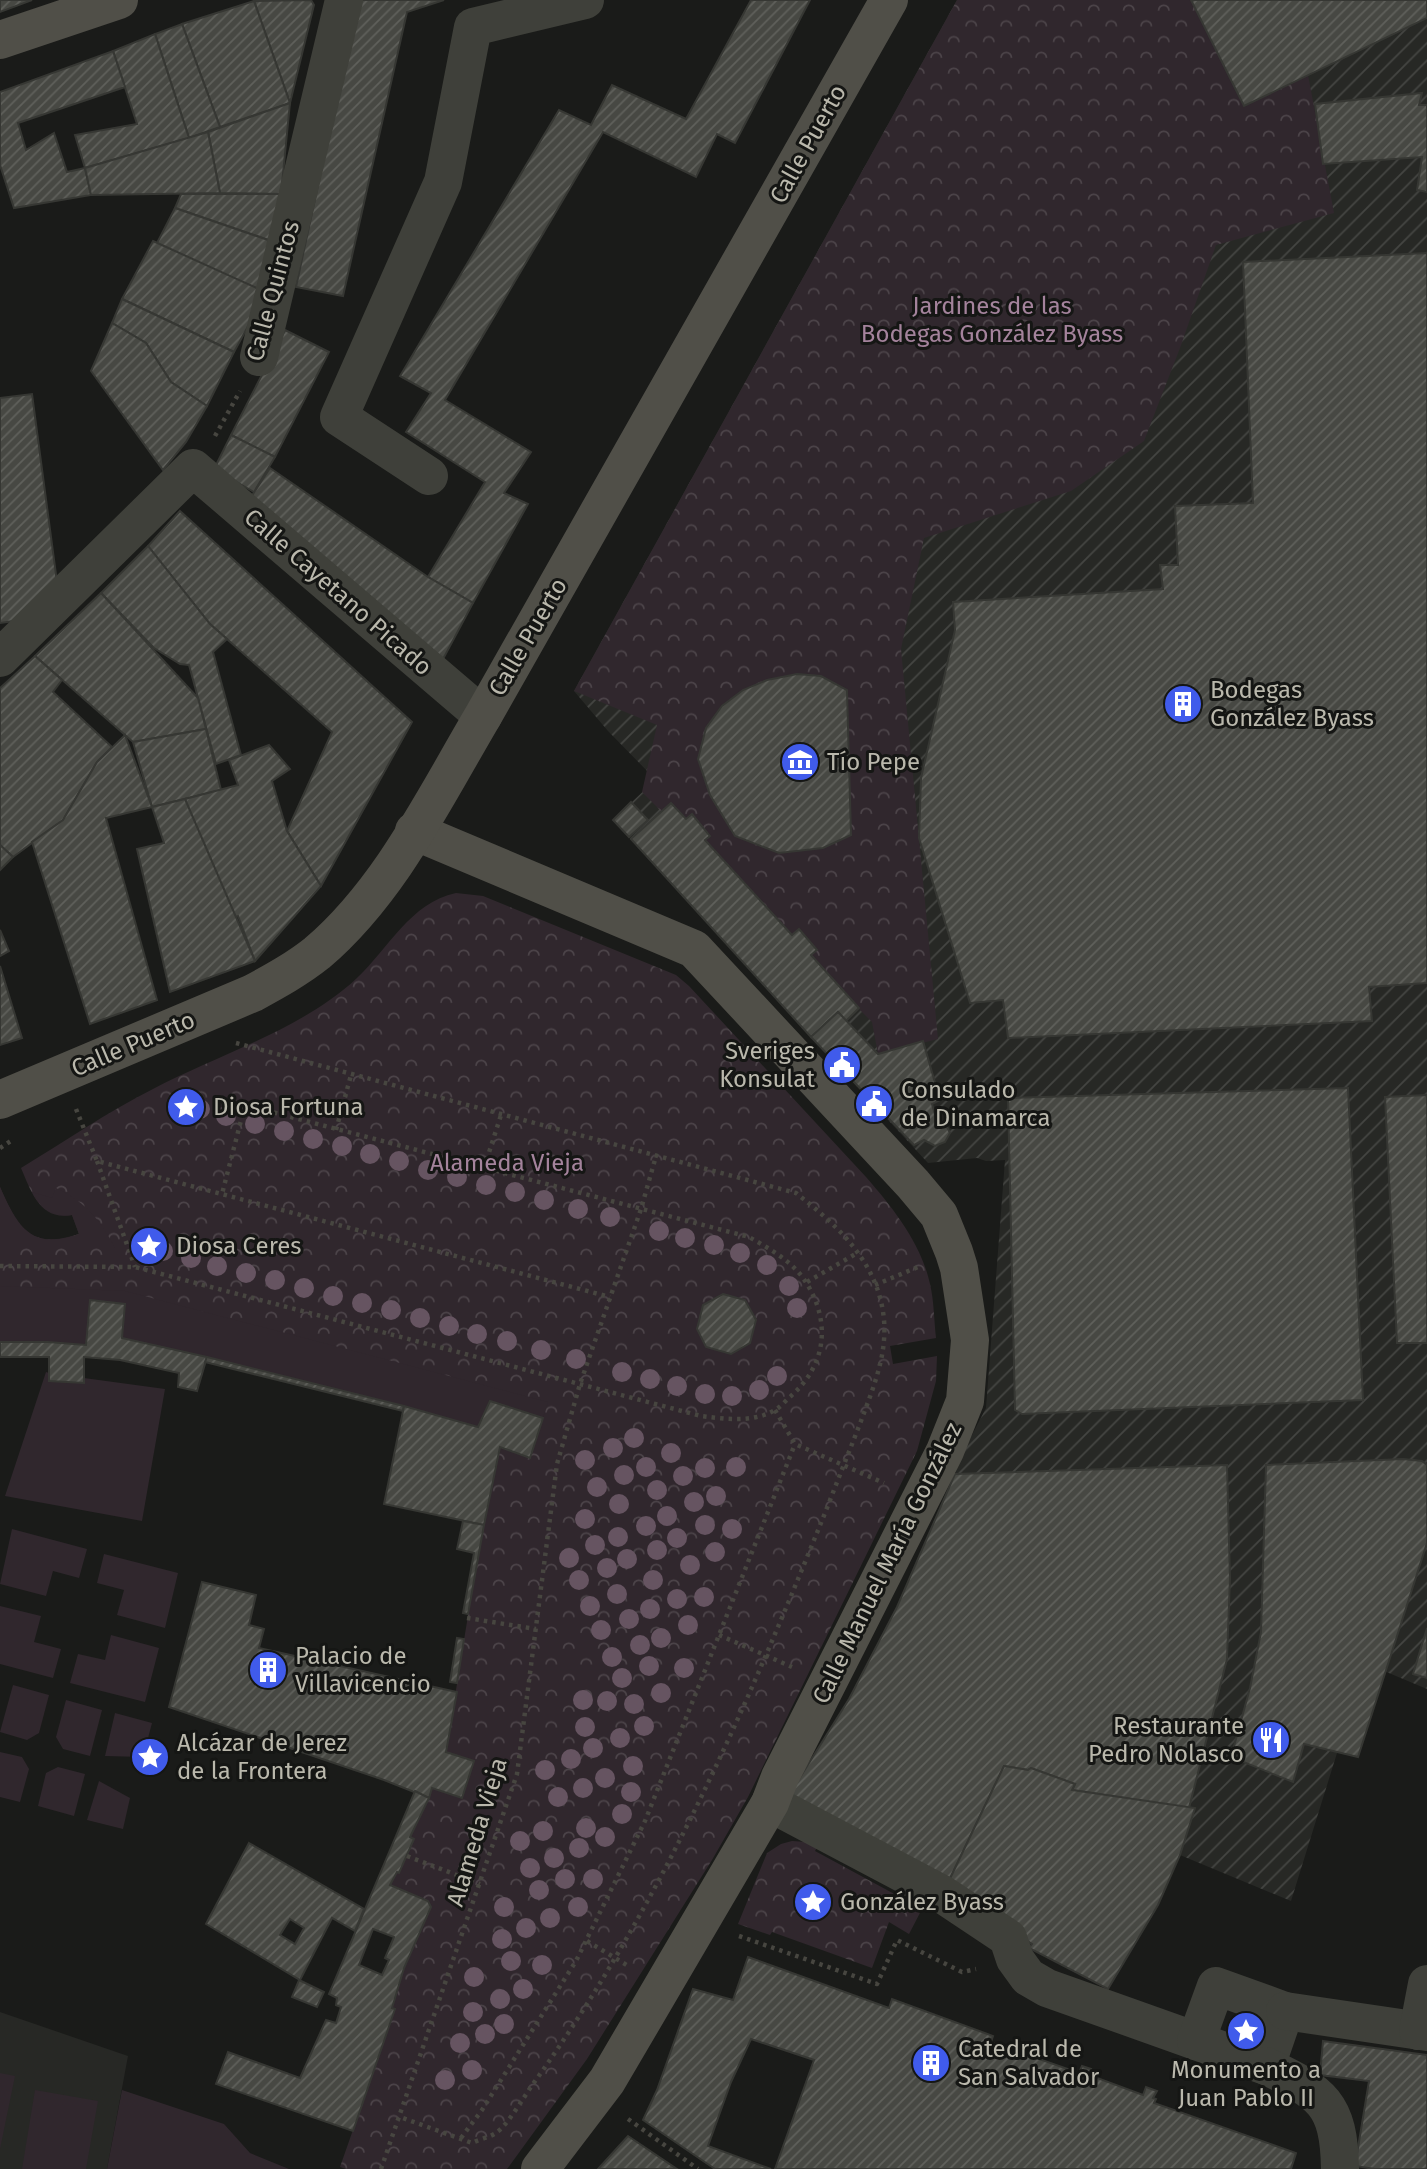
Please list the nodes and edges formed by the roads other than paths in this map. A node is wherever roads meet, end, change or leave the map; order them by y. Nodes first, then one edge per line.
1 (119, 0) edge
2 (344, 0) edge
3 (585, 0) edge
4 (889, 0) edge
5 (0, 40) edge
6 (259, 357) road end
7 (429, 476) dead end
8 (0, 658) edge
9 (484, 716) junction
10 (414, 831) junction
11 (0, 1100) edge
12 (770, 1803) junction
13 (1427, 1984) edge
14 (1285, 2011) junction
15 (1423, 2032) edge
16 (1196, 2041) junction
17 (1266, 2066) junction
18 (540, 2169) edge
19 (1340, 2169) edge

1 - 5 street
2 - 6 street, Calle Quintos
3 - 7 street
4 - 9 street, Calle Puerto
8 - 9 street, Calle Cayetano Picado
9 - 10 street, Calle Puerto
10 - 11 street, Calle Puerto
10 - 12 street, Calle Manuel María González
12 - 16 street
12 - 18 street, Calle Manuel María González
13 - 15 street
14 - 15 street
14 - 16 street
14 - 17 street
16 - 17 street
17 - 19 street

